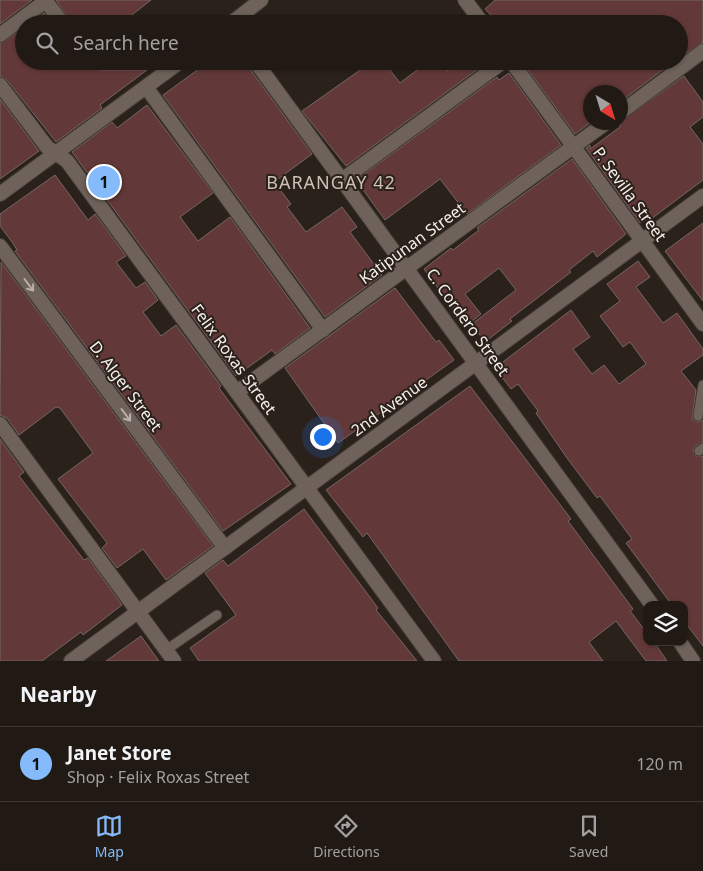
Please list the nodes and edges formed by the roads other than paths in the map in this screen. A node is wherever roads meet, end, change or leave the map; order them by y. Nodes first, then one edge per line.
1 (46, 0) edge
2 (261, 0) edge
3 (465, 0) edge
4 (26, 15) edge
5 (57, 15) edge
6 (242, 15) edge
7 (476, 15) edge
8 (15, 24) edge
9 (0, 35) edge
10 (703, 51) edge
11 (688, 62) edge
12 (168, 70) edge
13 (261, 70) edge
14 (492, 70) edge
15 (518, 70) edge
16 (678, 70) edge
17 (0, 84) edge
18 (146, 87) junction
19 (628, 107) edge
20 (596, 130) edge
21 (574, 147) junction
22 (57, 153) junction
23 (342, 180) junction
24 (0, 194) edge
25 (703, 196) edge
26 (642, 241) junction
27 (0, 246) edge
28 (407, 269) junction
29 (703, 324) edge
30 (323, 330) junction
31 (476, 363) junction
32 (703, 385) edge
33 (237, 392) junction
34 (698, 416) dead end
35 (0, 424) edge
36 (307, 488) junction
37 (225, 548) junction
38 (649, 601) edge
39 (138, 612) junction
40 (217, 616) dead end
41 (683, 646) edge
42 (170, 656) edge
43 (71, 661) edge
44 (434, 661) edge
45 (693, 661) edge

1 - 4 street
1 - 5 street
2 - 6 street
3 - 7 street
8 - 9 street
10 - 11 street
12 - 18 street
13 - 23 street, C. Cordero Street
14 - 23 street
15 - 21 street, P. Sevilla Street
16 - 19 street
17 - 22 street, Felix Roxas Street
18 - 22 street
18 - 30 street
20 - 21 street, Katipunan Street
21 - 26 street, P. Sevilla Street
21 - 28 street, Katipunan Street
22 - 24 street
22 - 33 street, Felix Roxas Street
23 - 28 street, C. Cordero Street
25 - 26 street, 2nd Avenue
26 - 29 street, P. Sevilla Street
26 - 31 street, 2nd Avenue
27 -> 37 street, D. Alger Street
28 - 30 street, Katipunan Street
28 - 31 street, C. Cordero Street
30 - 33 street, Katipunan Street
31 - 36 street, 2nd Avenue
31 - 38 street, C. Cordero Street
32 - 34 lane
33 - 36 street, Felix Roxas Street
35 - 39 street
36 - 37 street, 2nd Avenue
36 - 44 street, Felix Roxas Street
37 - 39 street, 2nd Avenue
39 - 42 street
39 - 43 street, 2nd Avenue
40 - 42 lane
41 - 45 street

